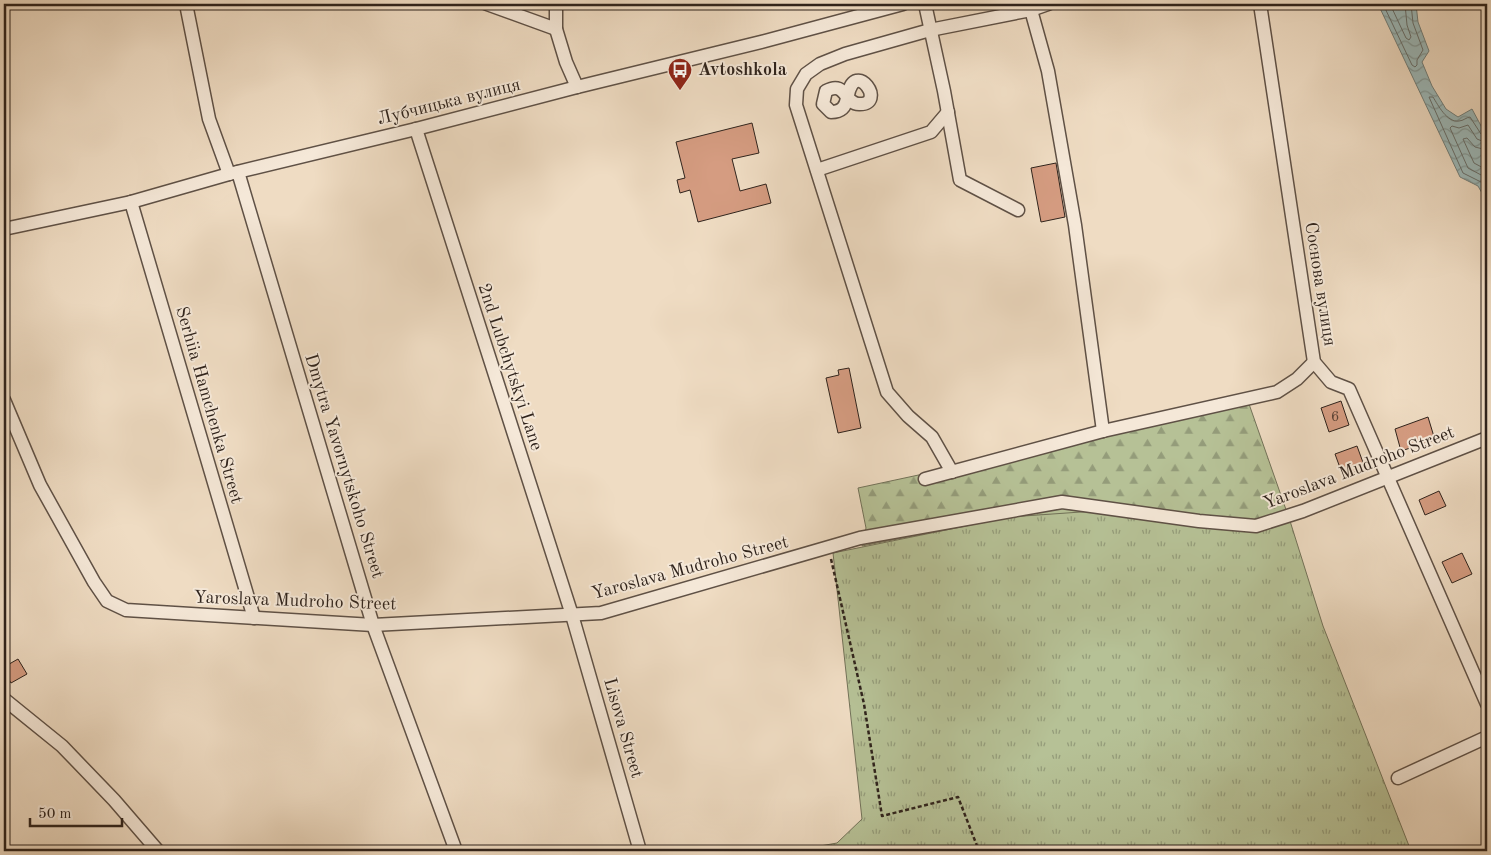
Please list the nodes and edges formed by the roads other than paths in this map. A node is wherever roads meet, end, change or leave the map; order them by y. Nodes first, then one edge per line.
1 (186, 4) edge
2 (487, 4) edge
3 (556, 4) edge
4 (903, 4) edge
5 (925, 4) edge
6 (1048, 4) edge
7 (1260, 4) edge
8 (1031, 10) junction
9 (556, 29) junction
10 (930, 30) junction
11 (577, 87) junction
12 (948, 112) junction
13 (416, 129) junction
14 (817, 170) junction
15 (234, 173) junction
16 (131, 202) junction
17 (1018, 210) dead end
18 (4, 229) edge
19 (1314, 362) junction
20 (4, 400) edge
21 (1103, 431) junction
22 (1487, 438) edge
23 (952, 472) junction
24 (1386, 477) junction
25 (925, 479) dead end
26 (572, 615) junction
27 (254, 618) junction
28 (373, 625) junction
29 (4, 699) edge
30 (1487, 704) edge
31 (1487, 737) edge
32 (1398, 778) dead end
33 (158, 851) edge
34 (456, 851) edge
35 (640, 851) edge

1 - 15 street, Dmytra Yavornytskoho Street
2 - 9 street
3 - 9 street
4 - 11 street, Лубчицька вулиця
5 - 10 street
6 - 8 street
7 - 19 street, Соснова вулиця
8 - 10 street
8 - 21 street
9 - 11 street
10 - 12 street
10 - 14 street
11 - 13 street, Лубчицька вулиця
12 - 14 street
12 - 17 street
13 - 15 street, Лубчицька вулиця
13 - 26 street, 2nd Lubchytskyi Lane
14 - 23 street
15 - 16 street, Лубчицька вулиця
15 - 28 street, Dmytra Yavornytskoho Street
16 - 18 street, Лубчицька вулиця
16 - 27 street, Serhiia Hamchenka Street
19 - 21 street
19 - 24 street, Соснова вулиця
20 - 27 street, Yaroslava Mudroho Street
21 - 23 street
22 - 24 street, Yaroslava Mudroho Street
23 - 25 street
24 - 26 street, Yaroslava Mudroho Street
24 - 30 street, Соснова вулиця
26 - 28 street, Yaroslava Mudroho Street
26 - 35 street, Lisova Street
27 - 28 street, Yaroslava Mudroho Street
28 - 34 street, Dmytra Yavornytskoho Street
29 - 33 street
31 - 32 street

